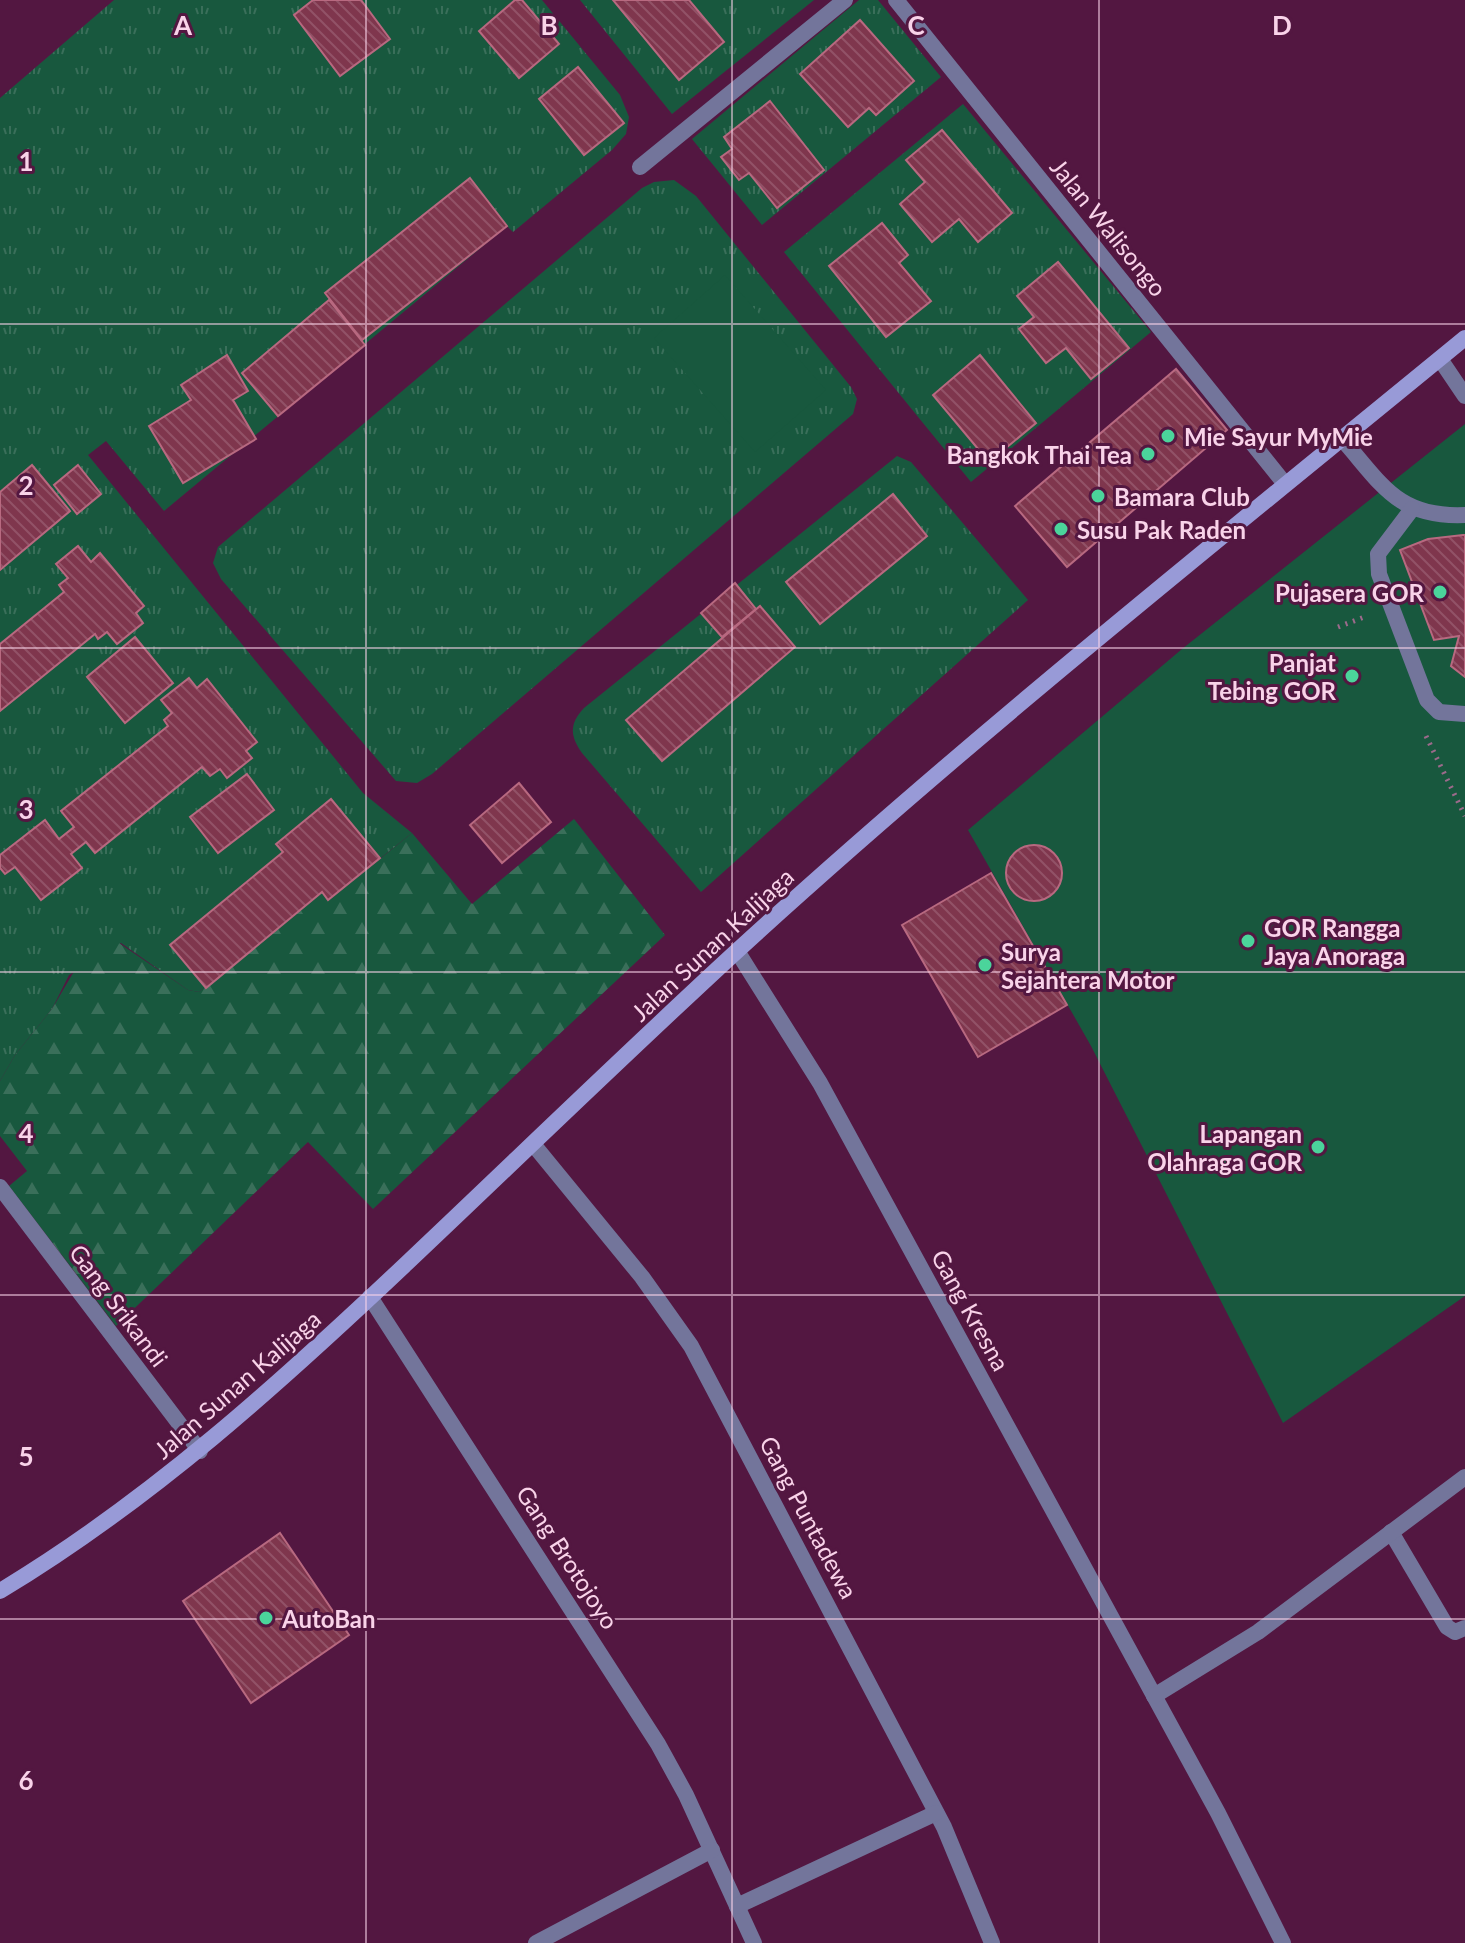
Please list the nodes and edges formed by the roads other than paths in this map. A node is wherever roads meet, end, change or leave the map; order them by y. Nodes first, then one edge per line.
1 (845, 0) edge
2 (896, 0) edge
3 (640, 167) dead end
4 (1465, 338) edge
5 (1440, 359) junction
6 (1465, 396) edge
7 (1342, 439) junction
8 (1285, 484) junction
9 (1412, 509) junction
10 (1465, 515) edge
11 (1465, 714) edge
12 (737, 951) junction
13 (533, 1144) junction
14 (0, 1187) edge
15 (370, 1297) junction
16 (200, 1451) junction
17 (1465, 1477) edge
18 (1391, 1532) junction
19 (0, 1591) edge
20 (1465, 1628) edge
21 (1154, 1696) junction
22 (936, 1813) junction
23 (712, 1850) junction
24 (737, 1906) junction
25 (536, 1943) edge
26 (754, 1943) edge
27 (992, 1943) edge
28 (1283, 1943) edge

1 - 3 street
2 - 8 street, Jalan Walisongo
4 - 5 main road, Jalan Sunan Kalijaga
5 - 6 street
5 - 7 main road, Jalan Sunan Kalijaga
7 - 8 main road, Jalan Sunan Kalijaga
7 - 9 street
8 - 12 main road, Jalan Sunan Kalijaga
9 - 10 street
9 - 11 street
12 - 13 main road, Jalan Sunan Kalijaga
12 - 21 street, Gang Kresna
13 - 15 main road, Jalan Sunan Kalijaga
13 - 22 street, Gang Puntadewa
14 - 16 street, Gang Srikandi
15 - 16 main road, Jalan Sunan Kalijaga
15 - 23 street, Gang Brotojoyo
16 - 19 main road, Jalan Sunan Kalijaga
17 - 18 street
18 - 20 street
18 - 21 street
21 - 28 street, Gang Kresna
22 - 24 street
22 - 27 street, Gang Puntadewa
23 - 24 street, Gang Brotojoyo
23 - 25 street
24 - 26 street, Gang Brotojoyo

